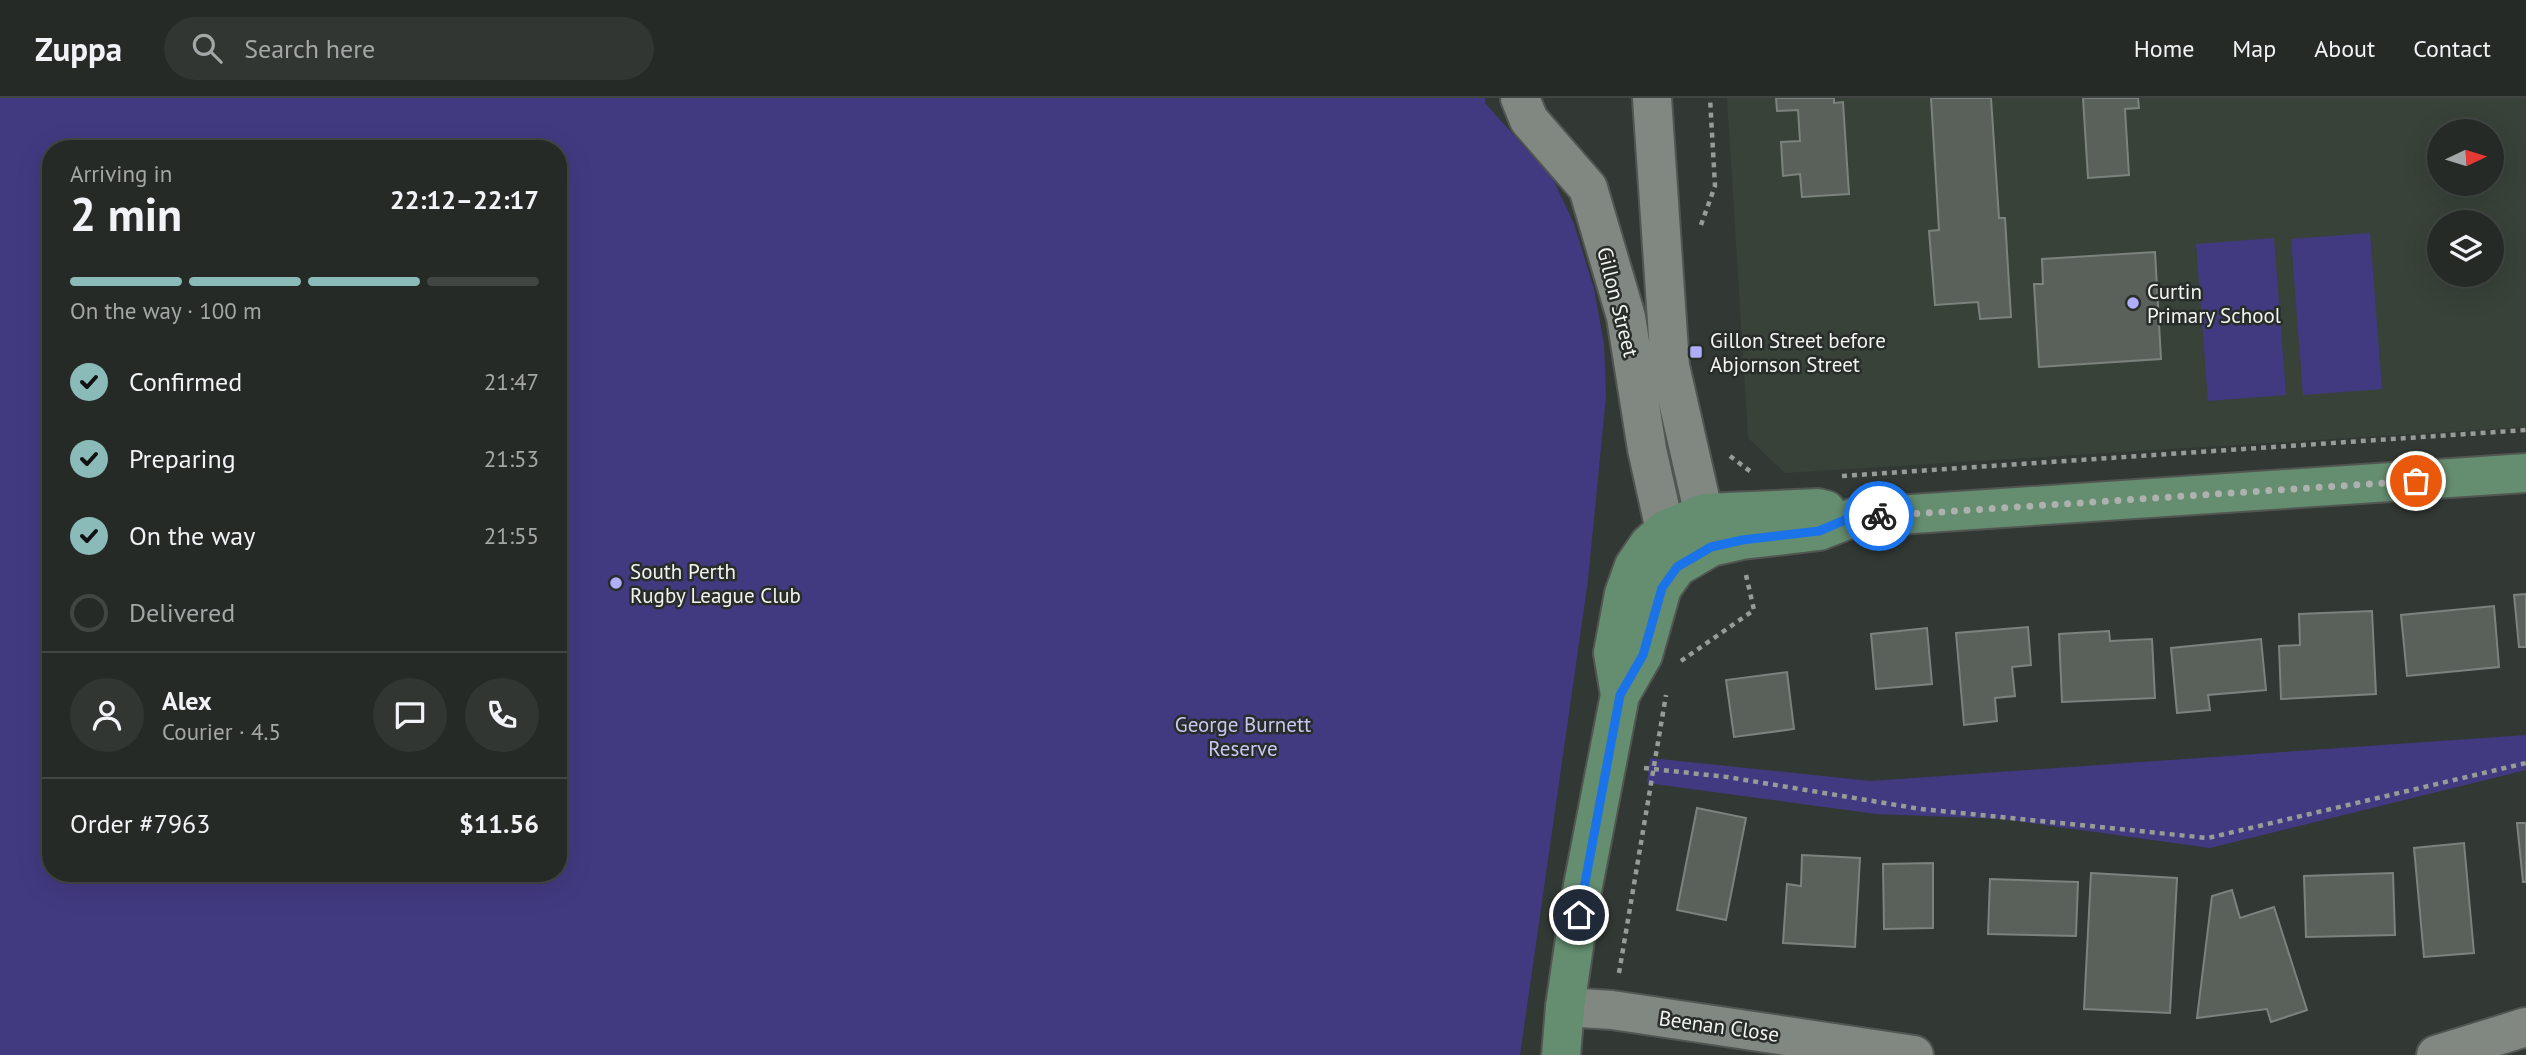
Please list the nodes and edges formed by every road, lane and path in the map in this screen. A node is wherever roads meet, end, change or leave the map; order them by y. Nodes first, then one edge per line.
1 (1520, 98) edge
2 (1652, 98) edge
3 (1710, 98) edge
4 (1702, 233) dead end
5 (2526, 429) edge
6 (1724, 451) dead end
7 (2526, 473) edge
8 (1757, 474) dead end
9 (1834, 476) dead end
10 (1665, 530) junction
11 (1708, 530) junction
12 (1677, 567) junction
13 (1746, 573) dead end
14 (1670, 669) dead end
15 (1668, 681) dead end
16 (1620, 695) junction
17 (1606, 762) junction
18 (2526, 763) edge
19 (1654, 770) junction
20 (1618, 979) dead end
21 (1564, 1007) junction
22 (2526, 1027) edge
23 (1561, 1055) edge
24 (1914, 1055) edge
25 (2435, 1055) edge

1 - 10 street, Gillon Street
2 - 11 street, Gillon Street
3 - 4 path
5 - 9 path
6 - 8 path
7 - 11 street
10 - 11 street
10 - 12 street, Gillon Street
10 - 16 street
11 - 12 street
12 - 16 street
13 - 14 path
15 - 19 path
16 - 17 street
17 - 19 path
17 - 21 street
18 - 19 path
19 - 20 path
21 - 23 street
21 - 24 street, Beenan Close
22 - 25 street

